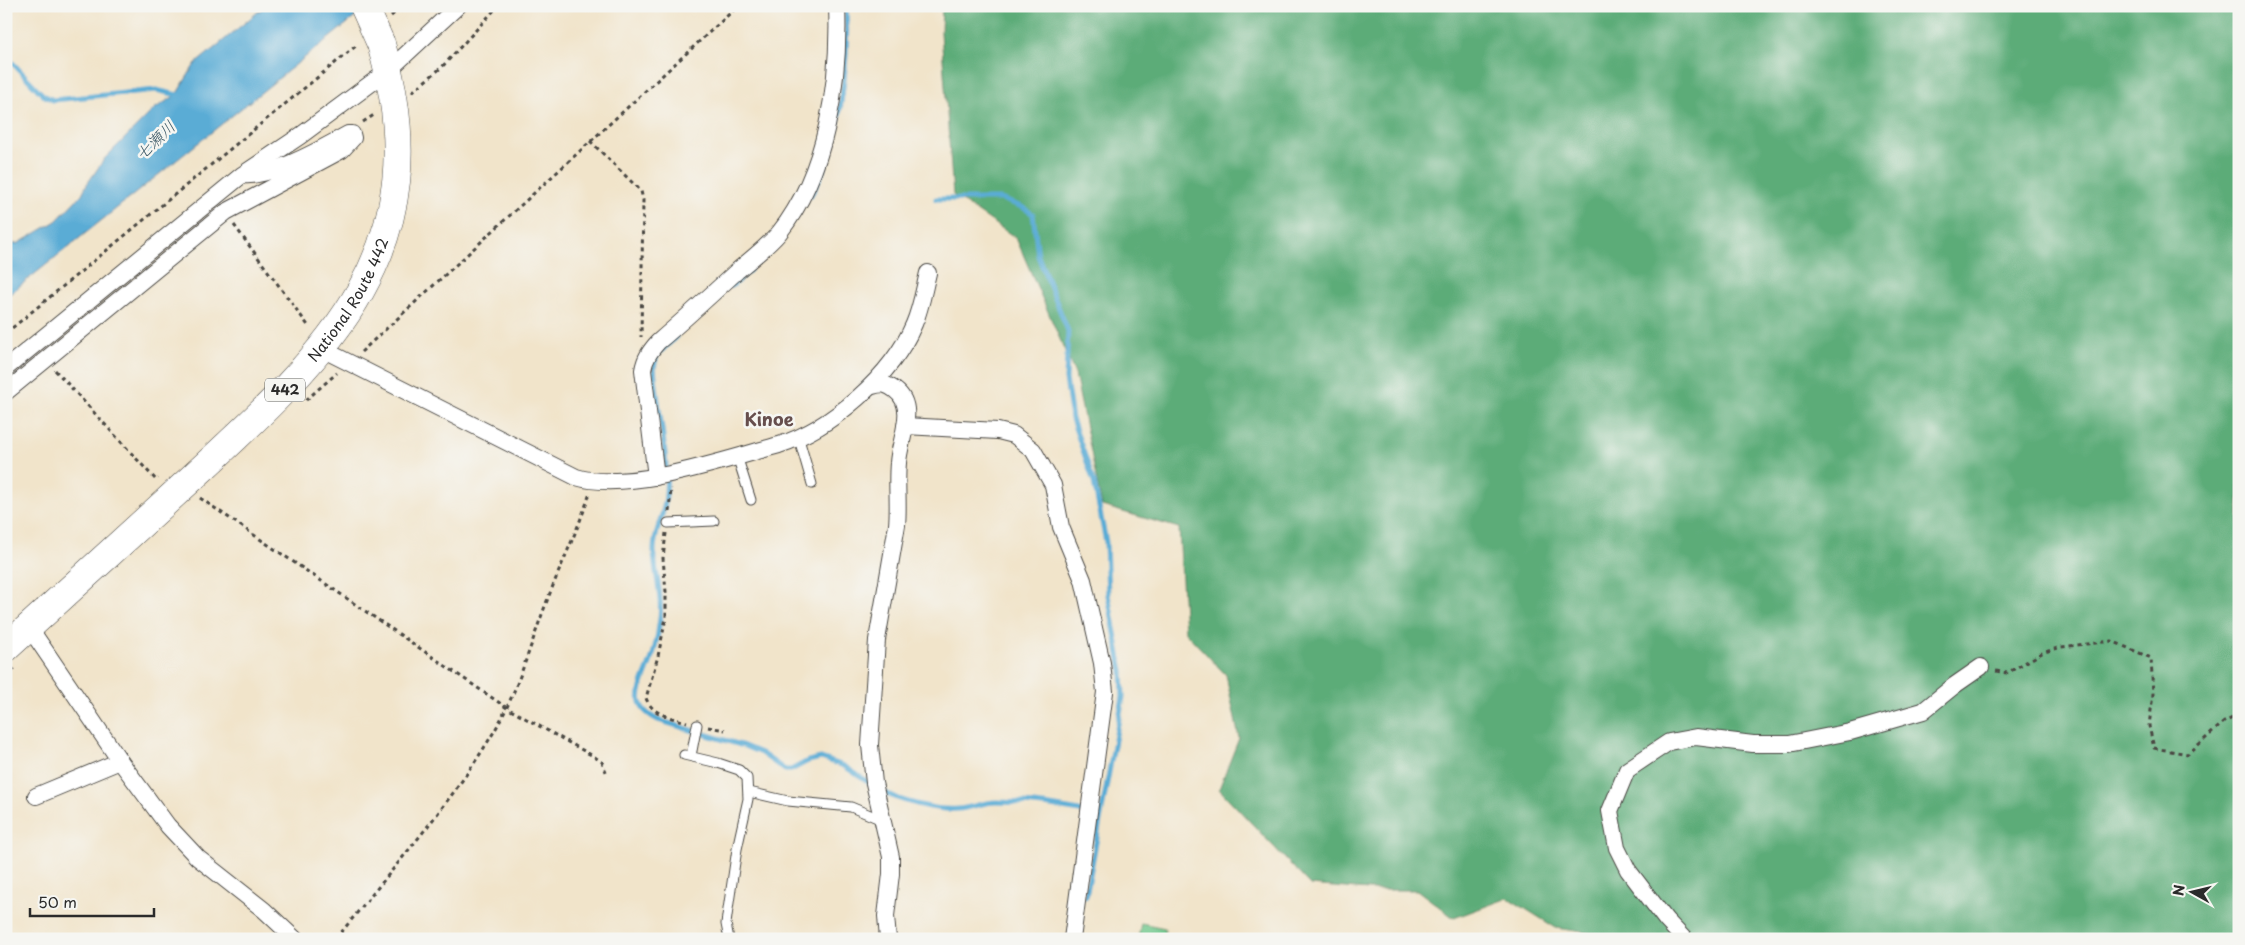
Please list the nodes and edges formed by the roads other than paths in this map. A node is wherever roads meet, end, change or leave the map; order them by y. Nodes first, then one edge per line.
1 (364, 6) edge
2 (458, 6) edge
3 (837, 6) edge
4 (388, 70) junction
5 (242, 175) junction
6 (928, 272) dead end
7 (314, 342) junction
8 (6, 368) edge
9 (873, 386) junction
10 (6, 392) edge
11 (905, 426) junction
12 (798, 438) junction
13 (737, 456) junction
14 (663, 475) junction
15 (812, 484) dead end
16 (751, 500) dead end
17 (714, 521) dead end
18 (668, 523) road end
19 (35, 636) junction
20 (6, 648) edge
21 (1981, 668) road end
22 (697, 725) road end
23 (120, 761) junction
24 (749, 792) junction
25 (36, 796) dead end
26 (882, 820) junction
27 (295, 939) edge
28 (729, 939) edge
29 (888, 939) edge
30 (1072, 939) edge
31 (1684, 939) edge

1 - 4 highway, National Route 442 / 442, bridge
2 - 4 street
3 - 14 street
4 - 5 street
4 - 7 highway, National Route 442 / 442
5 - 8 street
5 - 10 street
6 - 9 street
7 - 14 street
7 - 19 highway, National Route 442 / 442
9 - 11 street
9 - 12 street
11 - 26 street
11 - 30 street
12 - 13 street
12 - 15 lane
13 - 14 street
13 - 16 lane
17 - 18 lane
19 - 20 highway, National Route 442 / 442
19 - 23 street
21 - 31 street
22 - 24 lane
23 - 25 street
23 - 27 street
24 - 26 lane
24 - 28 lane
26 - 29 street

